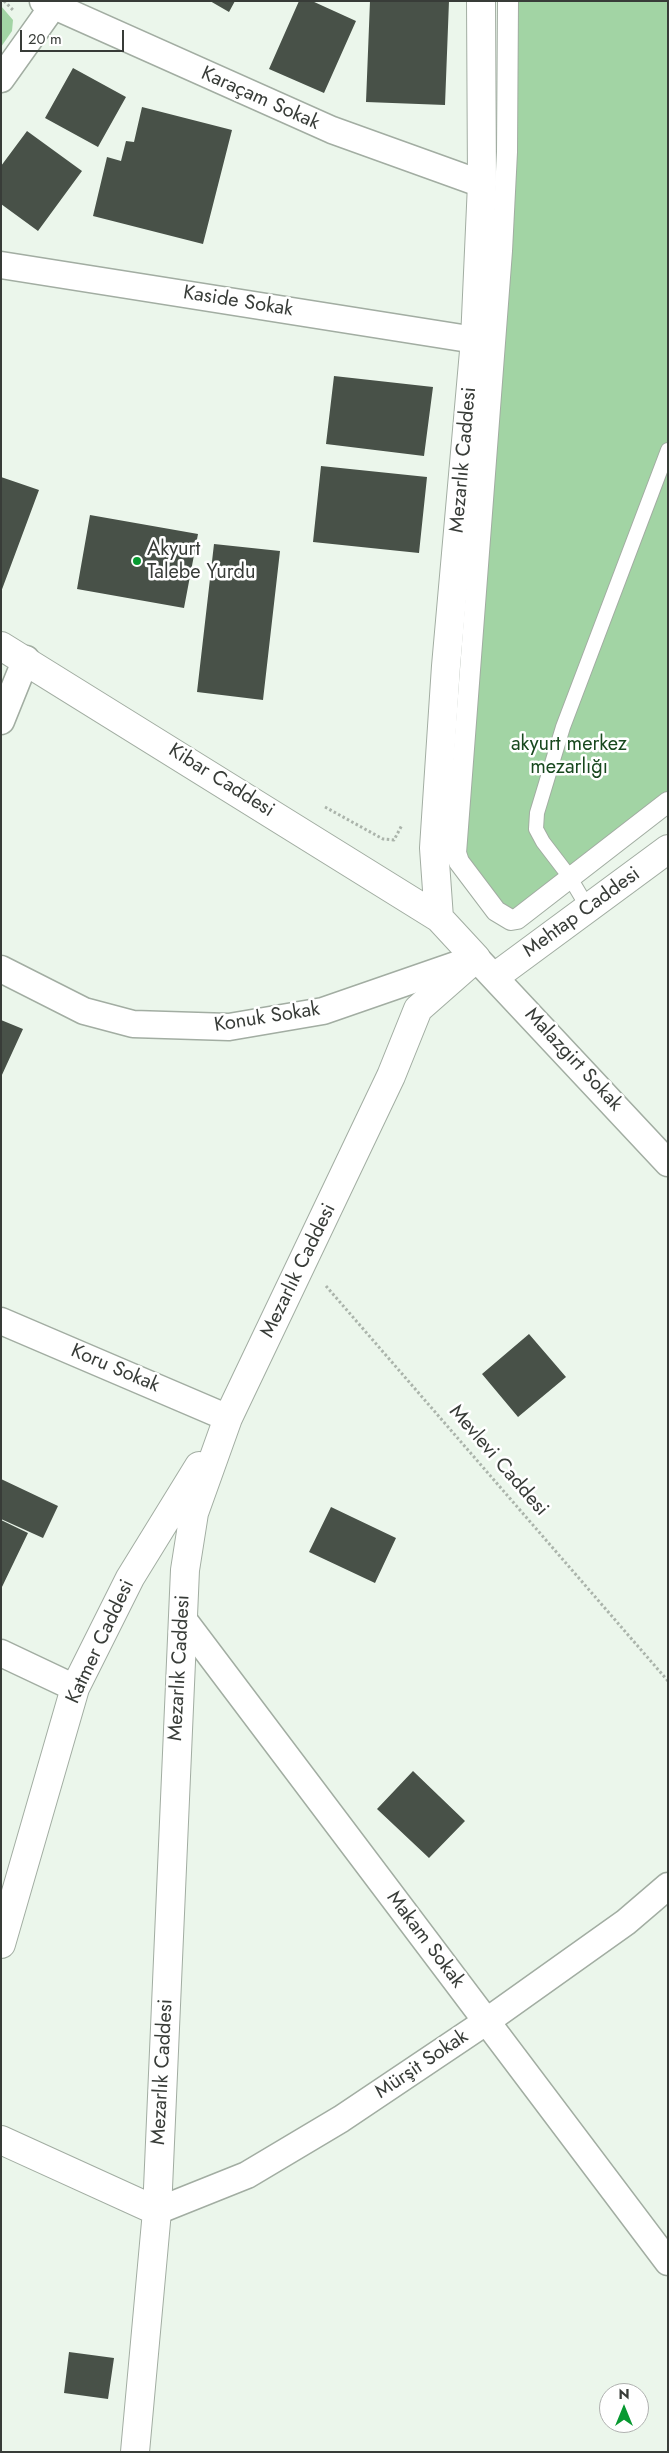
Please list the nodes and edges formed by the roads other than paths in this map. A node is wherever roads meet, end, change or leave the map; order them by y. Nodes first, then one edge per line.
1 (481, 1) edge
2 (508, 1) edge
3 (48, 4) edge
4 (1, 79) edge
5 (482, 184) junction
6 (1, 265) edge
7 (475, 340) junction
8 (668, 450) edge
9 (1, 646) edge
10 (26, 659) junction
11 (1, 721) edge
12 (668, 802) edge
13 (668, 849) edge
14 (569, 876) junction
15 (588, 908) junction
16 (439, 918) junction
17 (476, 958) junction
18 (1, 969) edge
19 (496, 976) junction
20 (668, 1163) edge
21 (1, 1321) edge
22 (228, 1418) junction
23 (183, 1618) junction
24 (1, 1653) edge
25 (75, 1688) junction
26 (668, 1886) edge
27 (1, 1944) edge
28 (487, 2021) junction
29 (1, 2140) edge
30 (156, 2211) junction
31 (668, 2262) edge
32 (135, 2452) edge

1 - 5 street, Mezarlık Caddesi
2 - 14 street
3 - 4 street
3 - 5 street, Karaçam Sokak
5 - 7 street, Mezarlık Caddesi
6 - 7 street, Kaside Sokak
7 - 16 street, Mezarlık Caddesi
8 - 14 lane
9 - 10 street, Kibar Caddesi
10 - 11 street
10 - 16 street, Kibar Caddesi
12 - 14 street
13 - 15 street, Mehtap Caddesi
14 - 15 lane
15 - 19 street, Mehtap Caddesi
16 - 17 street, Kibar Caddesi
17 - 18 street, Konuk Sokak
17 - 19 street, Malazgirt Sokak
17 - 22 street, Mezarlık Caddesi
19 - 20 street, Malazgirt Sokak
21 - 22 street, Koru Sokak
22 - 23 street, Mezarlık Caddesi
22 - 25 street, Katmer Caddesi
23 - 28 street, Makam Sokak
23 - 30 street, Mezarlık Caddesi
24 - 25 street
25 - 27 street, Katmer Caddesi
26 - 28 street, Mürşit Sokak
28 - 30 street, Mürşit Sokak
28 - 31 street, Makam Sokak
29 - 30 street
30 - 32 street, Mezarlık Caddesi

